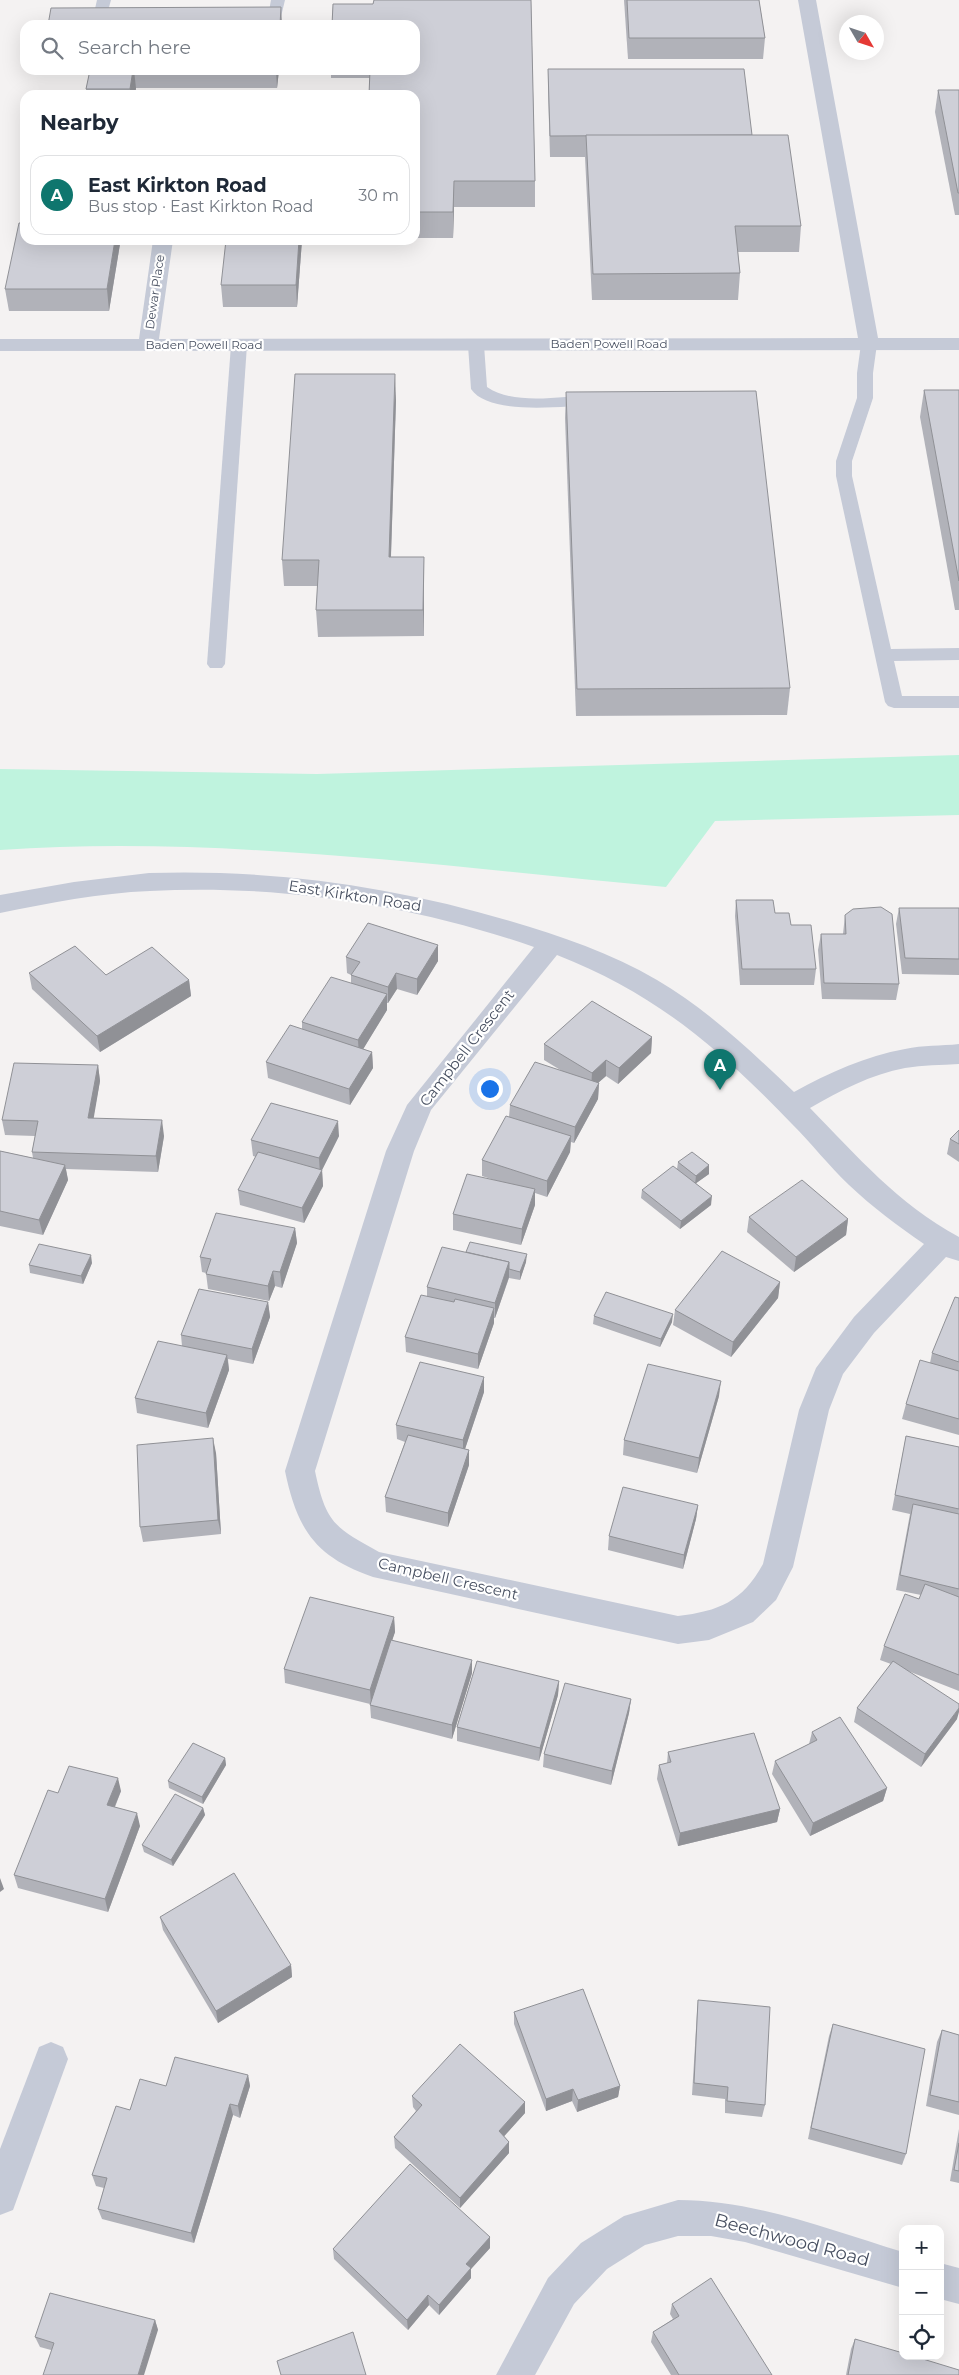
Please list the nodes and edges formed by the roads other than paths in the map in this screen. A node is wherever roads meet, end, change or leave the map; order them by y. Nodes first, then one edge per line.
1 (104, 0) edge
2 (278, 0) edge
3 (808, 0) edge
4 (99, 20) edge
5 (274, 20) edge
6 (161, 245) edge
7 (476, 344) junction
8 (869, 344) junction
9 (959, 344) edge
10 (148, 345) junction
11 (239, 345) junction
12 (0, 346) edge
13 (611, 400) edge
14 (959, 654) edge
15 (884, 655) junction
16 (216, 664) dead end
17 (959, 702) edge
18 (0, 904) edge
19 (552, 943) junction
20 (959, 1054) edge
21 (792, 1106) junction
22 (951, 1246) edge
23 (51, 2059) dead end
24 (0, 2197) edge
25 (899, 2269) edge
26 (944, 2282) edge
27 (959, 2286) edge
28 (514, 2375) edge

1 - 4 lane
2 - 5 lane
3 - 8 street
6 - 10 street, Dewar Place
7 - 8 street, Baden Powell Road
7 - 11 street, Baden Powell Road
7 - 13 lane
8 - 9 street, Baden Powell Road
8 - 15 lane
10 - 11 street, Baden Powell Road
10 - 12 street, Baden Powell Road
11 - 16 lane
14 - 15 lane
15 - 17 lane
18 - 19 street, East Kirkton Road
19 - 21 street, East Kirkton Road
19 - 22 street, Campbell Crescent
20 - 21 street
21 - 22 street, East Kirkton Road
23 - 24 street
25 - 28 street, Beechwood Road
26 - 27 street

